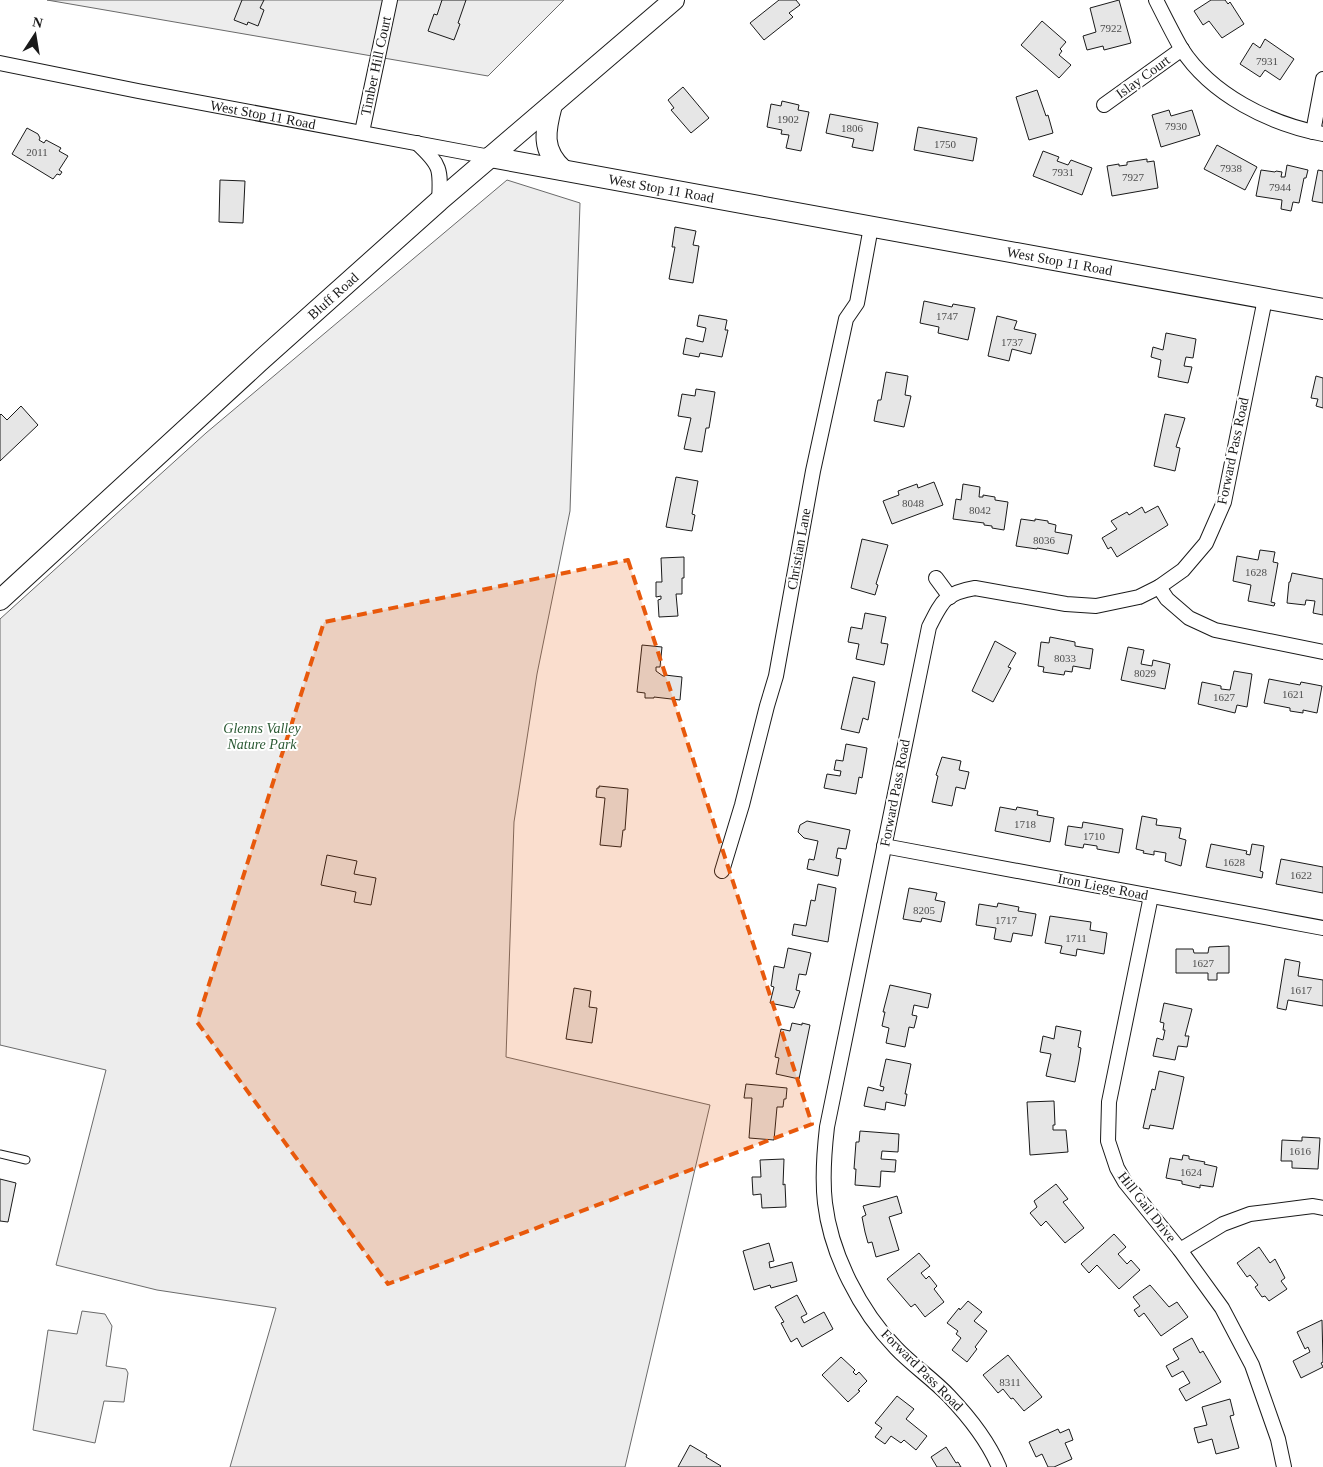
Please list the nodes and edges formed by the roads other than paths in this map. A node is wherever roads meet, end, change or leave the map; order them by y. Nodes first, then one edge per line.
1 (390, 0) edge
2 (674, 0) edge
3 (1156, 0) edge
4 (1182, 49) junction
5 (0, 63) edge
6 (1323, 79) edge
7 (552, 105) junction
8 (1104, 105) dead end
9 (362, 132) junction
10 (1318, 133) edge
11 (417, 143) junction
12 (490, 157) junction
13 (564, 170) junction
14 (439, 201) junction
15 (871, 227) junction
16 (1265, 299) junction
17 (1323, 309) edge
18 (936, 578) dead end
19 (1159, 587) junction
20 (950, 597) junction
21 (0, 600) edge
22 (1323, 652) edge
23 (884, 846) junction
24 (722, 871) dead end
25 (1150, 896) junction
26 (1323, 928) edge
27 (0, 1154) edge
28 (26, 1160) dead end
29 (1323, 1208) edge
30 (1180, 1250) junction
31 (999, 1467) edge
32 (1284, 1467) edge

1 - 9 street, Timber Hill Court
2 - 7 main road, Bluff Road
3 - 4 street
4 - 8 street, Islay Court
4 - 10 street
5 - 9 street, West Stop 11 Road
6 - 10 street
7 - 12 main road, Bluff Road
7 - 13 main road
9 - 11 street, West Stop 11 Road
11 - 12 street, West Stop 11 Road
11 - 14 street
12 - 13 main road, West Stop 11 Road
12 - 14 main road, Bluff Road
13 - 15 main road, West Stop 11 Road
14 - 21 main road, Bluff Road
15 - 16 main road, West Stop 11 Road
15 - 24 street, Christian Lane
16 - 17 main road, West Stop 11 Road
16 - 19 street, Forward Pass Road
18 - 20 street
19 - 20 street, Forward Pass Road
19 - 22 street
20 - 23 street, Forward Pass Road
23 - 25 street, Iron Liege Road
23 - 31 street, Forward Pass Road
25 - 26 street, Iron Liege Road
25 - 30 street, Hill Gail Drive
27 - 28 lane
29 - 30 street
30 - 32 street, Hill Gail Drive

